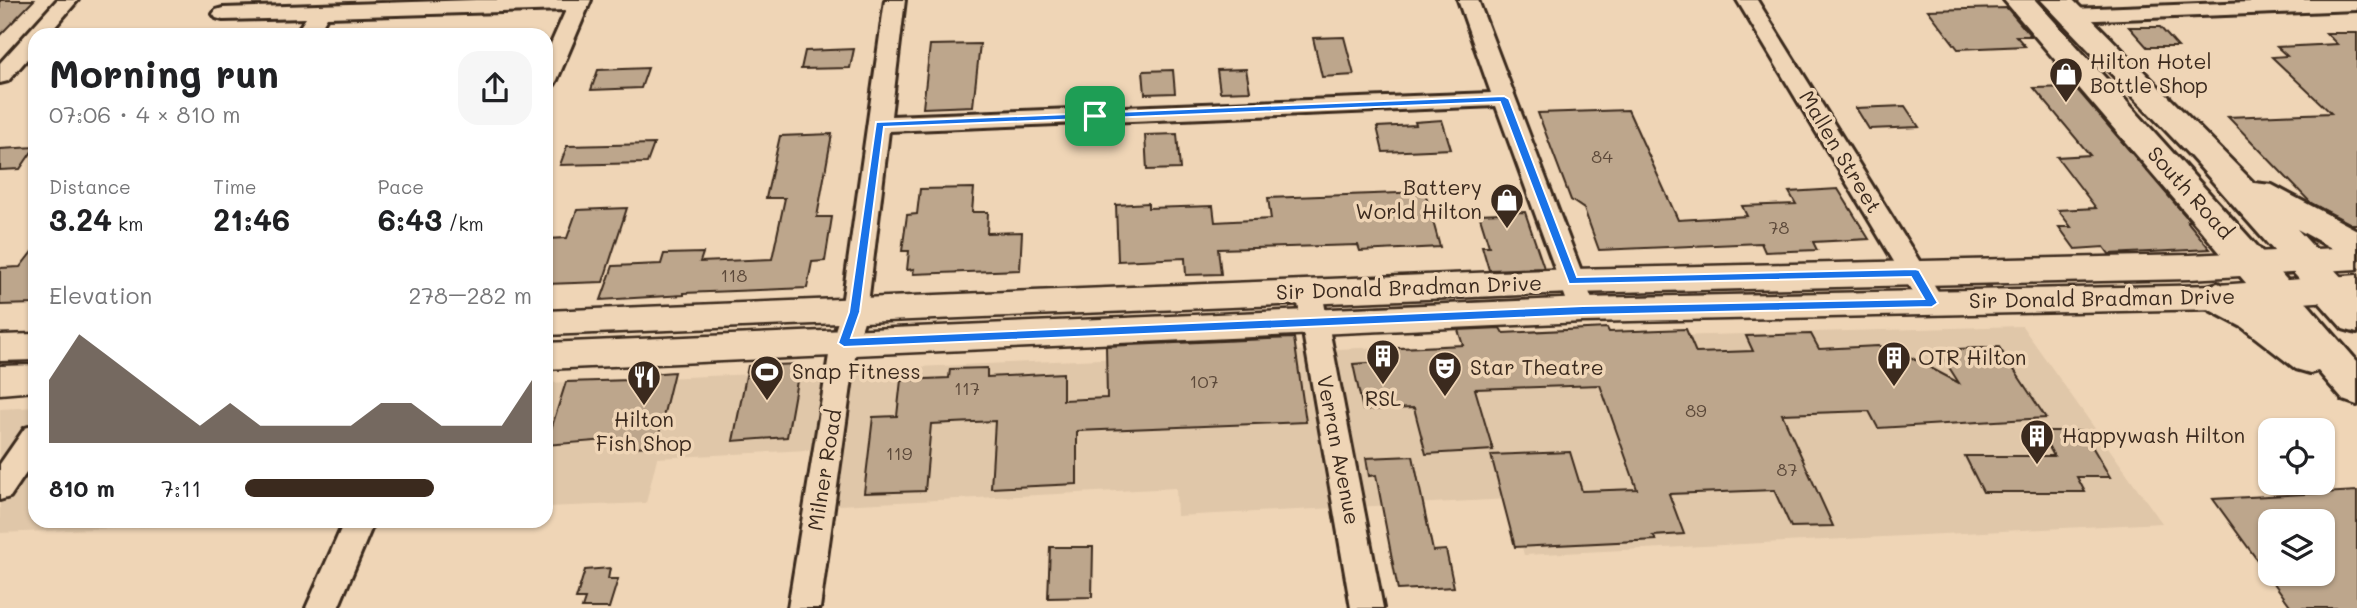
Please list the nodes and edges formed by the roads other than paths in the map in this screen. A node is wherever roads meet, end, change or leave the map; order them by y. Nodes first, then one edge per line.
1 (68, 0) edge
2 (895, 0) edge
3 (1468, 0) edge
4 (1747, 0) edge
5 (2019, 0) edge
6 (581, 1) edge
7 (2357, 4) edge
8 (2064, 8) edge
9 (321, 11) junction
10 (223, 14) dead end
11 (43, 28) edge
12 (310, 28) edge
13 (28, 45) edge
14 (553, 64) edge
15 (0, 76) edge
16 (1504, 99) junction
17 (879, 124) junction
18 (2203, 149) junction
19 (2357, 246) edge
20 (2357, 258) edge
21 (2305, 262) junction
22 (2253, 264) junction
23 (1915, 273) junction
24 (2344, 289) edge
25 (2279, 294) junction
26 (1578, 296) junction
27 (2218, 297) junction
28 (1932, 303) junction
29 (1311, 306) junction
30 (2357, 319) edge
31 (553, 323) edge
32 (849, 327) junction
33 (28, 346) edge
34 (0, 348) edge
35 (553, 355) edge
36 (28, 378) edge
37 (0, 380) edge
38 (2357, 389) edge
39 (2357, 403) edge
40 (28, 446) edge
41 (0, 488) edge
42 (356, 528) edge
43 (322, 608) edge
44 (804, 608) edge
45 (1367, 608) edge

1 - 11 street
2 - 17 street, Milner Road
3 - 16 street
4 - 23 street, Mallen Street
5 - 22 highway, South Road
6 - 9 street
6 - 14 street
7 - 8 street
8 - 18 highway, South Road
9 - 10 street
9 - 12 street
13 - 15 street
16 - 17 street
16 - 26 street
17 - 32 street, Milner Road
18 - 19 highway
18 - 21 highway, South Road
20 - 21 main road, Sir Donald Bradman Drive
21 - 22 main road, Sir Donald Bradman Drive
21 - 24 highway, South Road
22 - 23 main road, Sir Donald Bradman Drive
22 - 25 highway, South Road
23 - 26 main road, Sir Donald Bradman Drive
23 - 28 street, Mallen Street
24 - 25 main road, Sir Donald Bradman Drive
24 - 30 highway, South Road
25 - 27 main road, Sir Donald Bradman Drive
25 - 38 highway, South Road
26 - 28 main road, Sir Donald Bradman Drive
26 - 29 main road, Sir Donald Bradman Drive
27 - 28 main road, Sir Donald Bradman Drive
27 - 39 highway
29 - 32 main road, Sir Donald Bradman Drive
29 - 45 street, Verran Avenue
31 - 32 main road, Sir Donald Bradman Drive
32 - 35 main road, Sir Donald Bradman Drive
32 - 44 street, Milner Road
33 - 34 main road
36 - 37 main road
40 - 41 street
42 - 43 street

